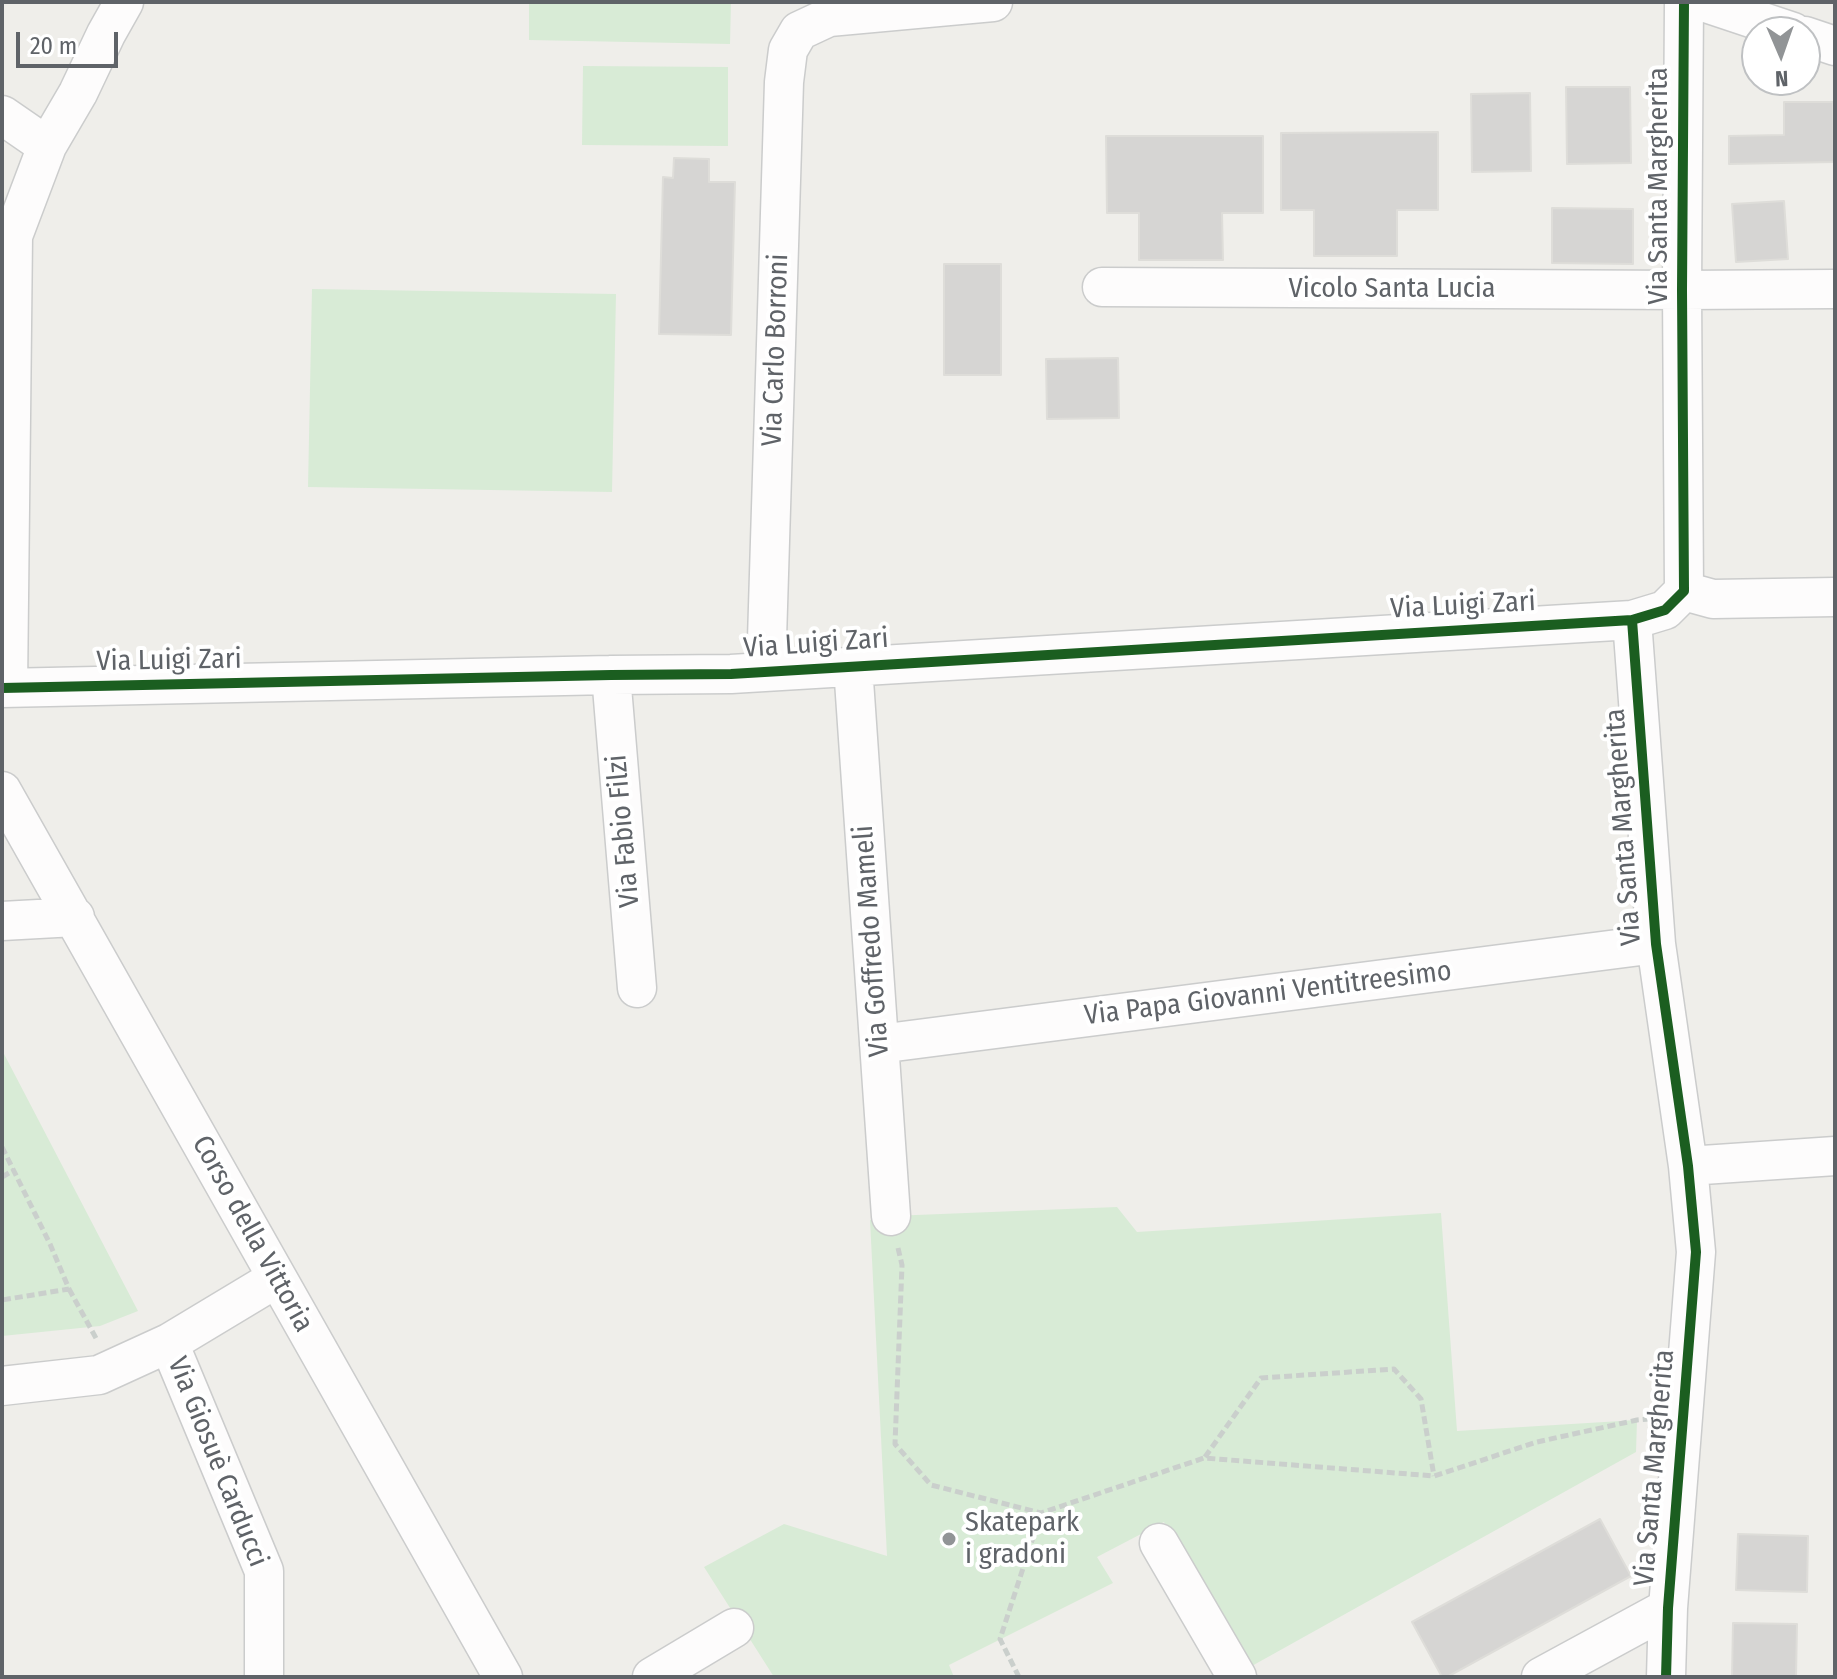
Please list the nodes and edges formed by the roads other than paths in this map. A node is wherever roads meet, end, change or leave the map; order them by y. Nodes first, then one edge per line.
1 (124, 2) edge
2 (993, 2) edge
3 (1684, 2) edge
4 (1703, 2) edge
5 (1745, 16) edge
6 (2, 115) edge
7 (47, 146) junction
8 (1102, 287) dead end
9 (1835, 289) edge
10 (1682, 290) junction
11 (1684, 591) junction
12 (1835, 597) edge
13 (1632, 620) junction
14 (853, 666) junction
15 (766, 672) junction
16 (611, 675) junction
17 (5, 688) edge
18 (2, 791) edge
19 (75, 917) junction
20 (2, 921) edge
21 (1656, 944) junction
22 (637, 988) dead end
23 (879, 1044) junction
24 (1835, 1156) edge
25 (1688, 1166) junction
26 (891, 1216) road end
27 (277, 1278) junction
28 (169, 1343) junction
29 (2, 1386) edge
30 (1159, 1543) dead end
31 (1668, 1608) junction
32 (734, 1628) dead end
33 (264, 1677) edge
34 (503, 1677) edge
35 (652, 1677) edge
36 (1237, 1677) edge
37 (1541, 1677) edge
38 (1666, 1677) edge

1 - 7 street
2 - 15 street, Via Carlo Borroni
3 - 10 street, Via Santa Margherita
4 - 5 street
6 - 7 street
7 - 17 street
8 - 10 street, Vicolo Santa Lucia
9 - 10 street, Vicolo Santa Lucia
10 - 11 street, Via Santa Margherita
11 - 12 street
11 - 13 street
13 - 14 street, Via Luigi Zari
13 - 21 street, Via Santa Margherita
14 - 15 street, Via Luigi Zari
14 - 23 street, Via Goffredo Mameli
15 - 16 street, Via Luigi Zari
16 - 17 street, Via Luigi Zari
16 - 22 street, Via Fabio Filzi
18 - 19 street, Corso della Vittoria
19 - 20 street
19 - 27 street, Corso della Vittoria
21 - 23 street, Via Papa Giovanni Ventitreesimo
21 - 25 street, Via Santa Margherita
23 - 26 street, Via Goffredo Mameli
24 - 25 street
25 - 31 street, Via Santa Margherita
27 - 28 street
27 - 34 street, Corso della Vittoria
28 - 29 street
28 - 33 street, Via Giosuè Carducci
30 - 36 street
31 - 37 street
31 - 38 street, Via Santa Margherita
32 - 35 street

